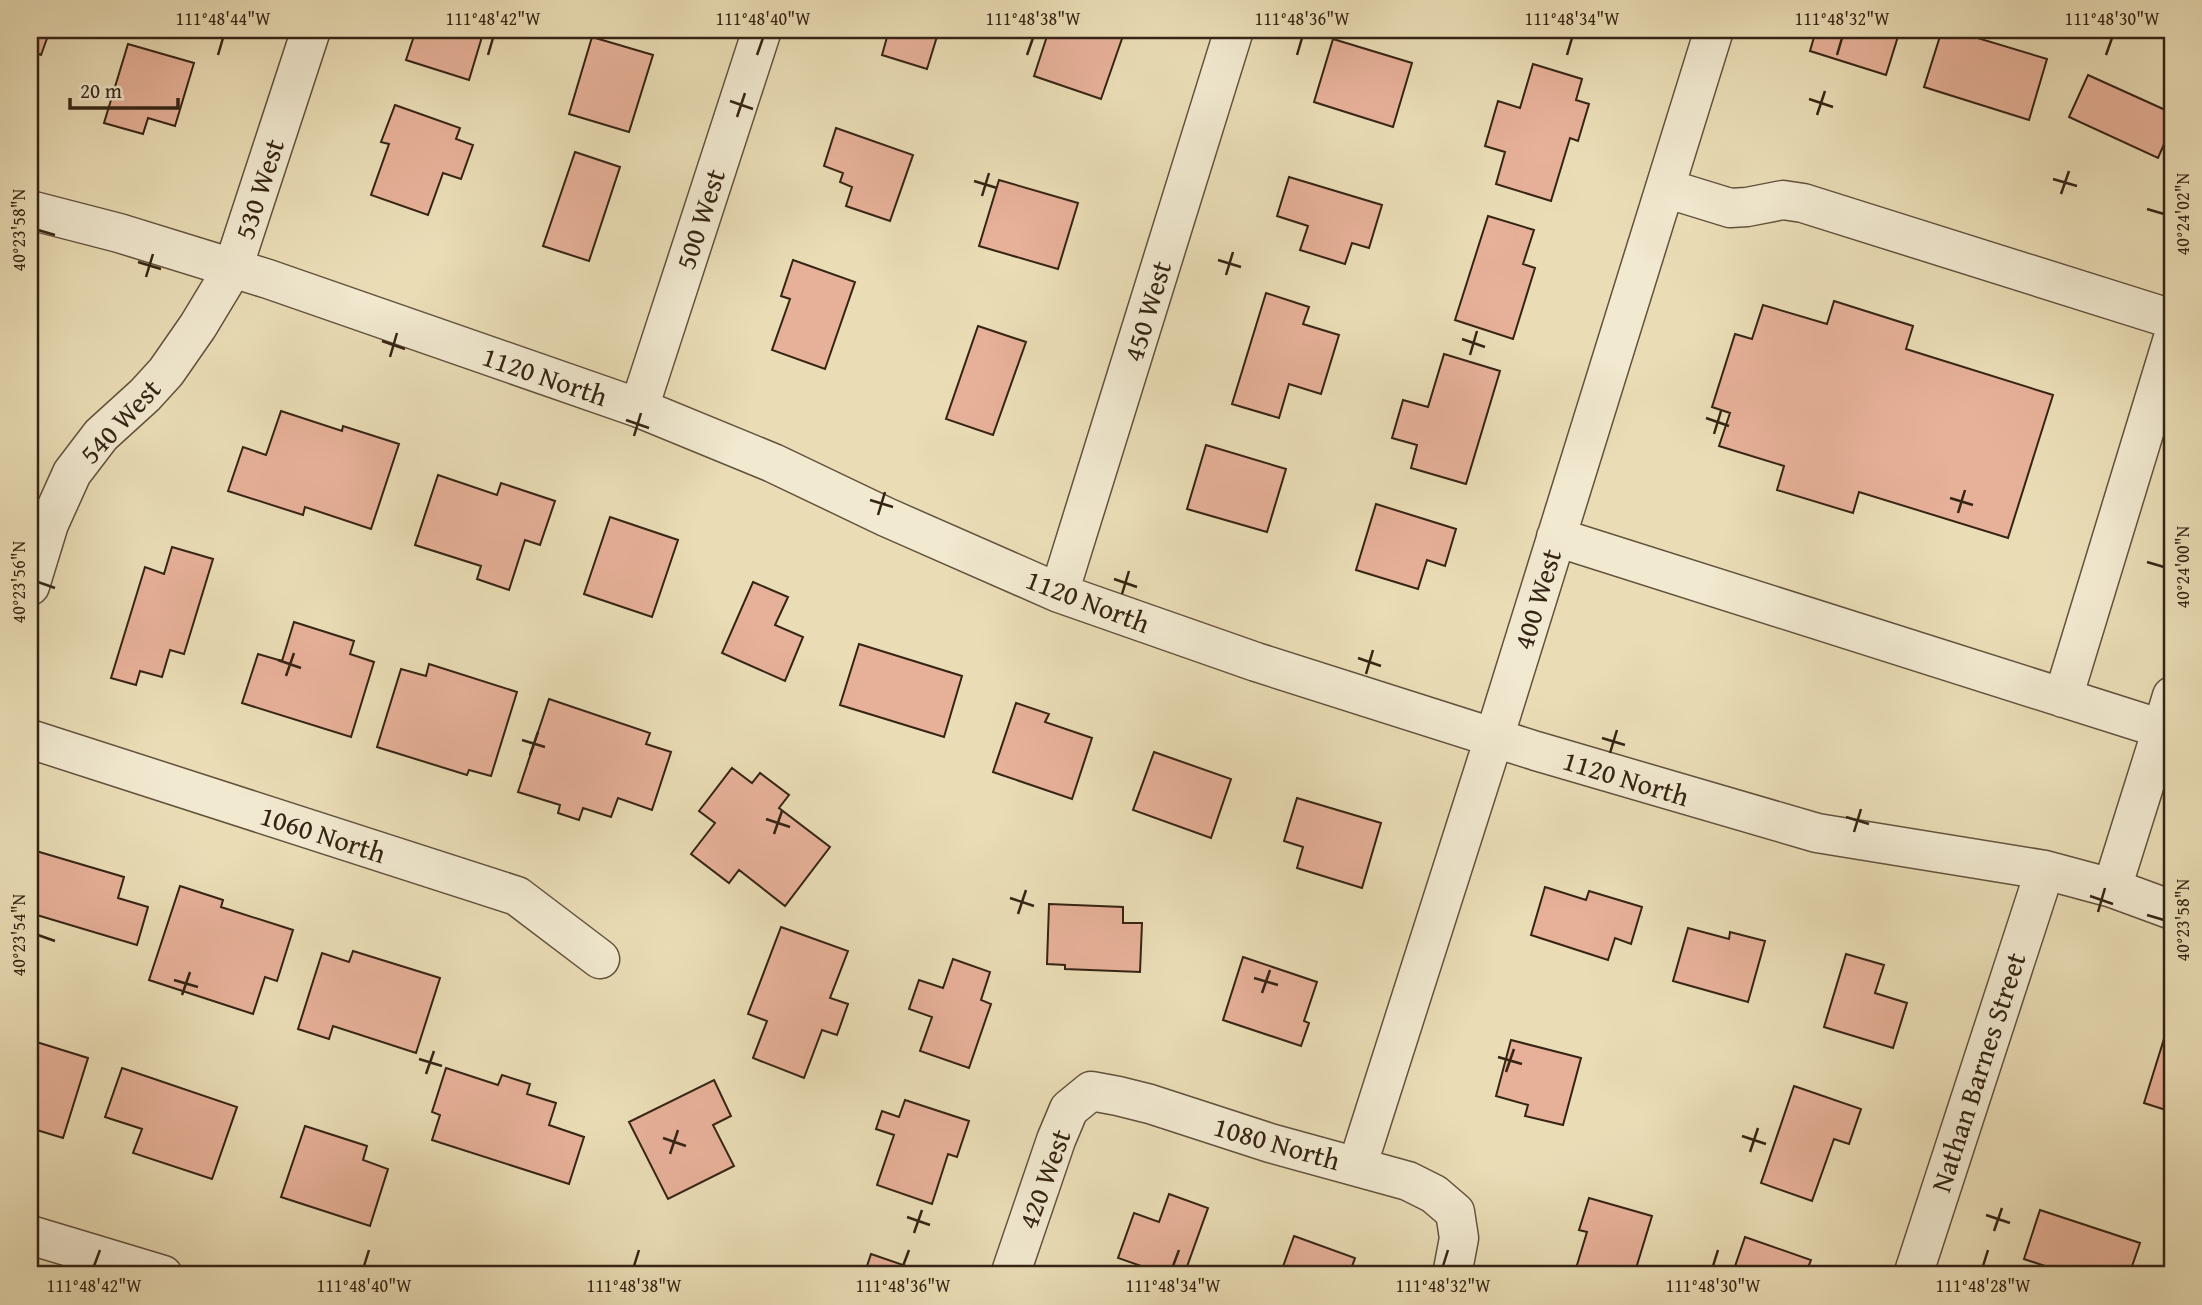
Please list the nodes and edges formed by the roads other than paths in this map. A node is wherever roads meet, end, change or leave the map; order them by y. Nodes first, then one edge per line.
1 (311, 30) edge
2 (762, 30) edge
3 (1234, 30) edge
4 (1714, 30) edge
5 (1665, 188) junction
6 (30, 210) edge
7 (233, 268) junction
8 (2172, 318) edge
9 (2172, 341) edge
10 (639, 408) junction
11 (1556, 537) junction
12 (30, 586) edge
13 (1059, 593) junction
14 (2063, 698) junction
15 (2167, 712) edge
16 (1494, 738) junction
17 (30, 739) edge
18 (2045, 870) junction
19 (2112, 888) junction
20 (2172, 909) edge
21 (600, 959) dead end
22 (1091, 1091) joint
23 (1357, 1167) junction
24 (30, 1235) edge
25 (163, 1275) edge
26 (1010, 1275) edge
27 (1452, 1275) edge
28 (1913, 1275) edge

1 - 7 street, 530 West
2 - 10 street, 500 West
3 - 13 street, 450 West
4 - 5 street, 400 West
5 - 8 street
5 - 11 street, 400 West
6 - 7 street, 1120 North
7 - 10 street, 1120 North
7 - 12 street, 540 West
9 - 14 street
10 - 13 street, 1120 North
11 - 14 street
11 - 16 street, 400 West
13 - 16 street, 1120 North
14 - 15 street
15 - 19 street
16 - 18 street, 1120 North
16 - 23 street, 400 West
17 - 21 street, 1060 North
18 - 19 street, 1120 North
18 - 28 street, Nathan Barnes Street
19 - 20 street, 1120 North
22 - 23 street, 1080 North
22 - 26 street, 420 West
23 - 27 street, 1080 North
24 - 25 street

